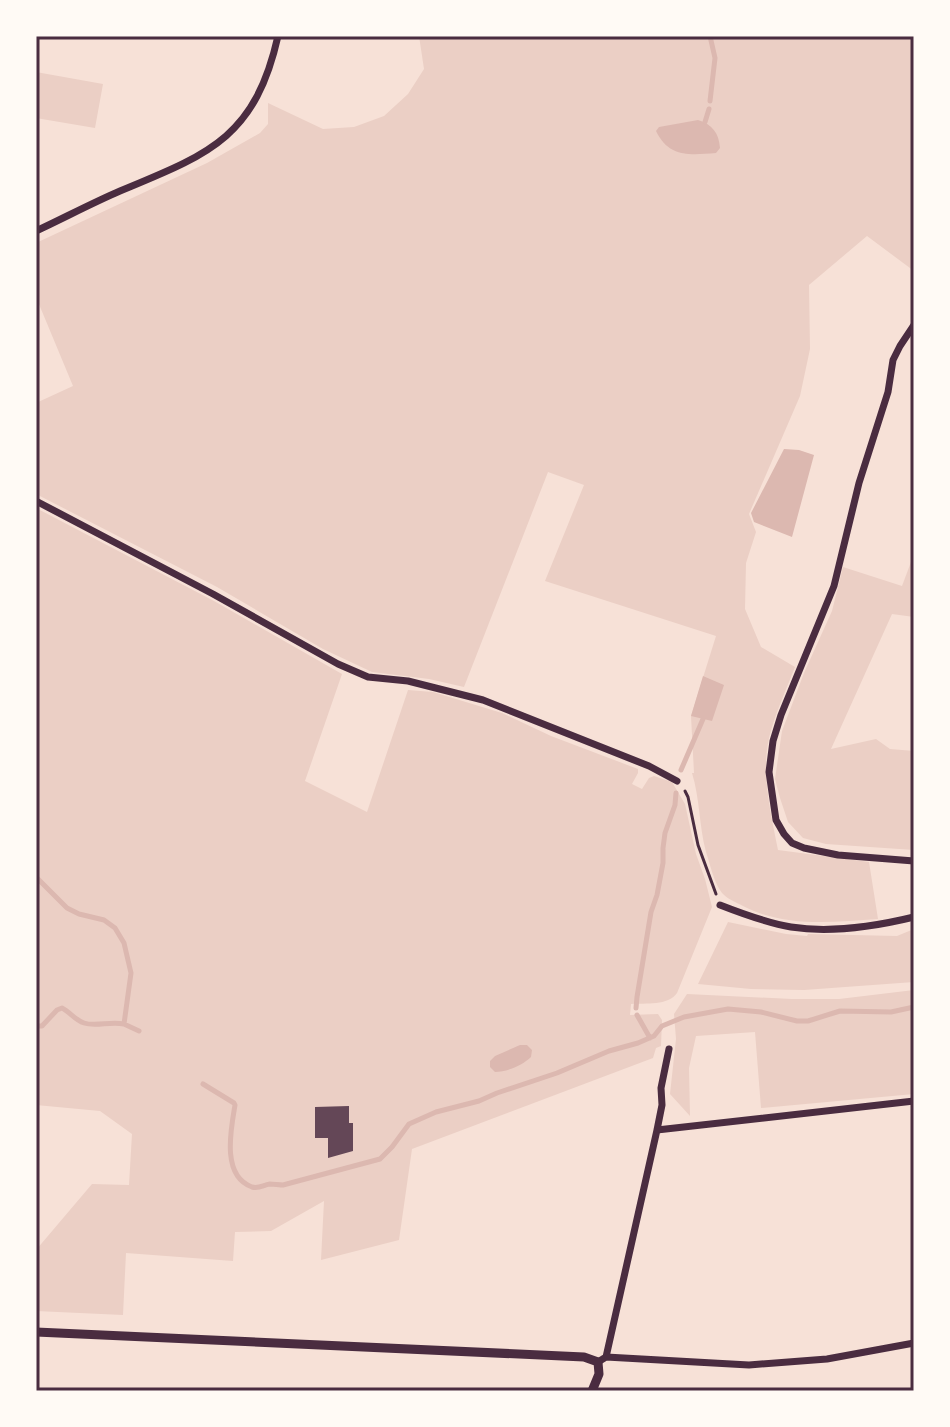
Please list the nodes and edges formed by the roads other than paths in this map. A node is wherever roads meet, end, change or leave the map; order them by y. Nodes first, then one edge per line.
1 (278, 36) edge
2 (36, 231) edge
3 (914, 325) edge
4 (36, 501) edge
5 (677, 781) road end
6 (914, 861) edge
7 (720, 905) road end
8 (914, 917) edge
9 (669, 1049) dead end
10 (914, 1101) edge
11 (657, 1130) junction
12 (36, 1332) edge
13 (914, 1343) edge
14 (602, 1359) junction
15 (592, 1391) edge

1 - 2 street
3 - 6 street
4 - 5 street
7 - 8 street
9 - 11 street
10 - 11 street
11 - 14 street
12 - 14 street
13 - 14 street
14 - 15 street

